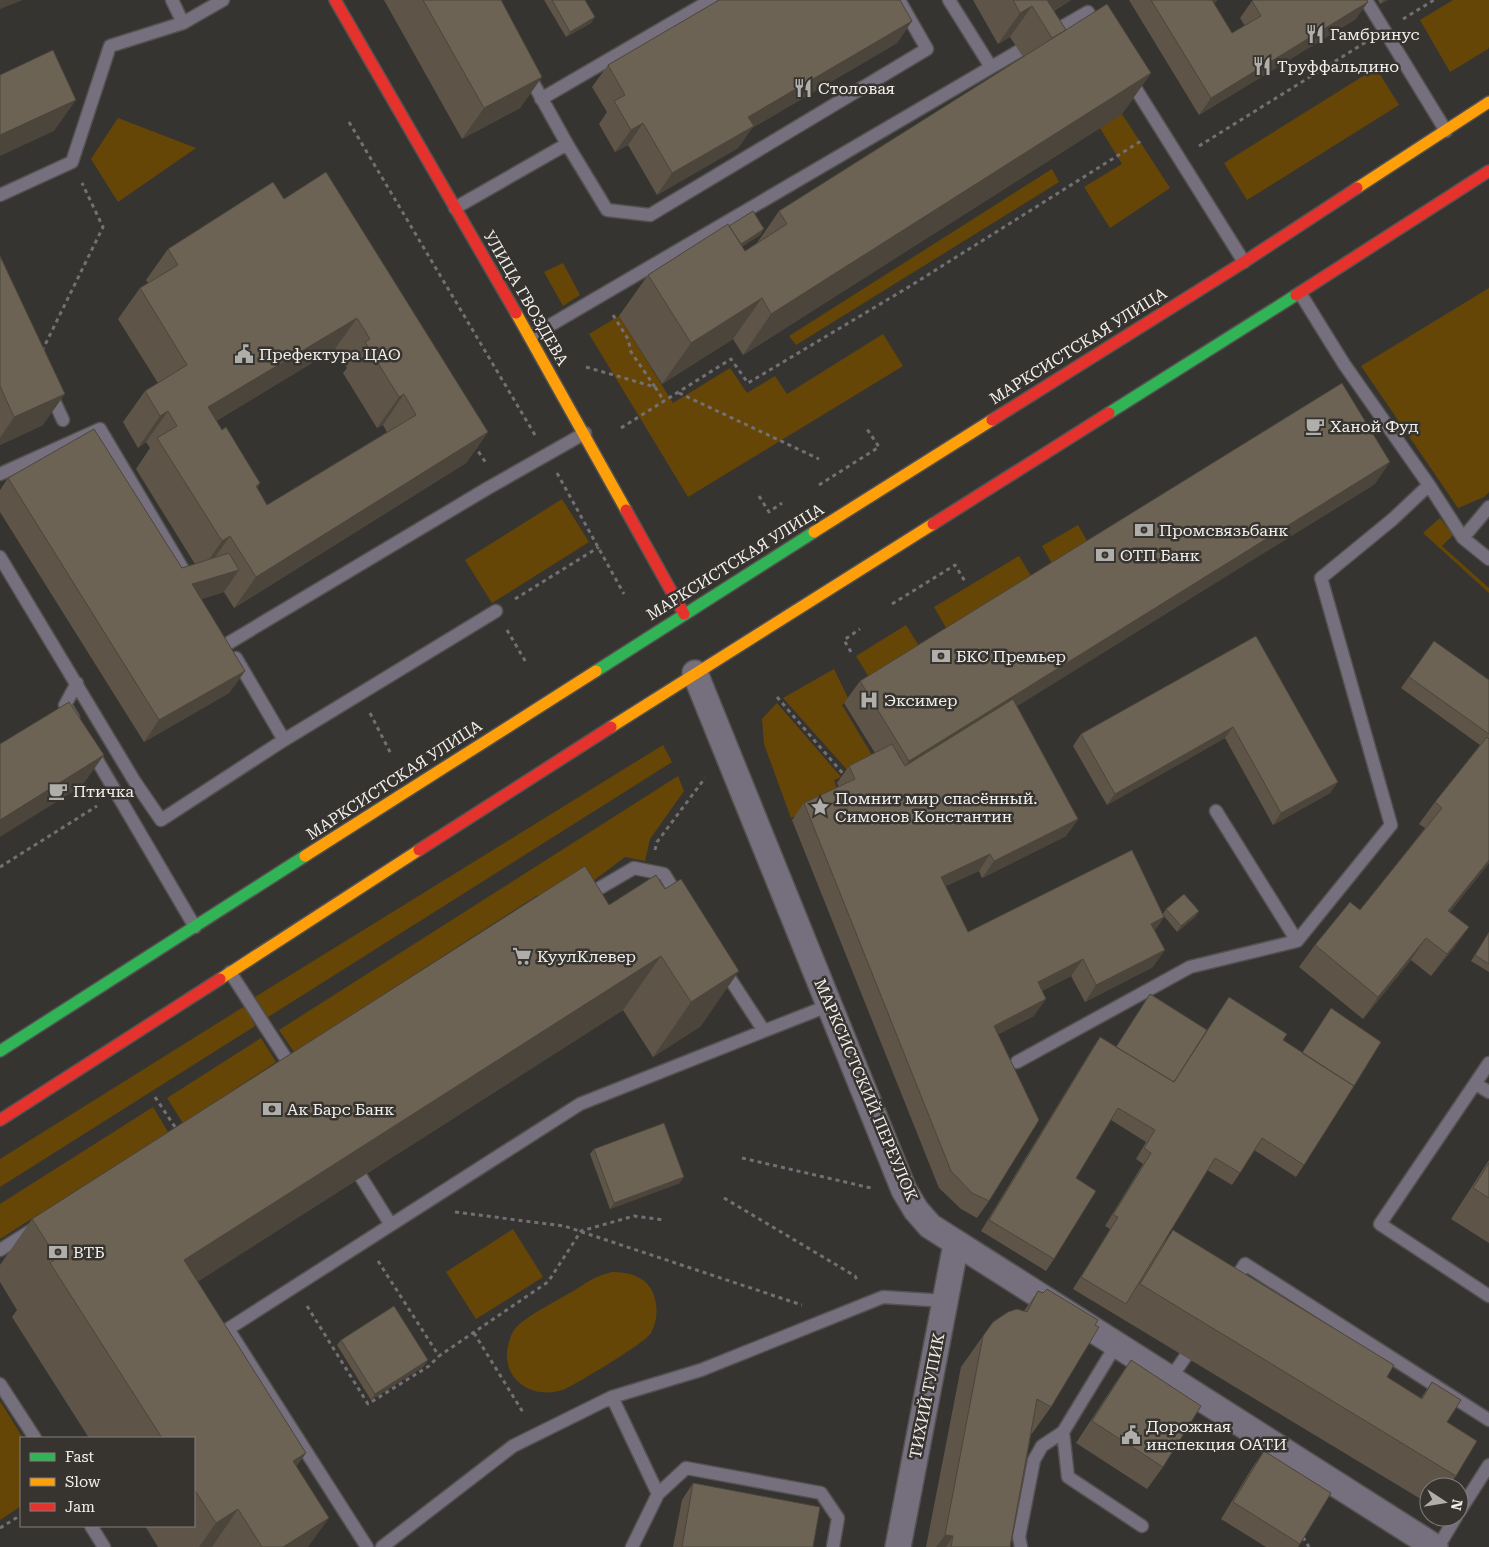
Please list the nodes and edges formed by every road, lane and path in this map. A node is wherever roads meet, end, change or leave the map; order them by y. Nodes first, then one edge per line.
1 (172, 0) edge
2 (223, 0) edge
3 (335, 0) edge
4 (711, 0) edge
5 (899, 0) edge
6 (949, 0) edge
7 (1366, 0) edge
8 (1434, 0) edge
9 (184, 23) junction
10 (1384, 30) junction
11 (1103, 36) edge
12 (1041, 39) edge
13 (1019, 51) edge
14 (522, 64) edge
15 (990, 68) junction
16 (1123, 68) edge
17 (541, 99) junction
18 (1489, 102) edge
19 (349, 122) dead end
20 (1161, 128) junction
21 (1446, 131) junction
22 (567, 144) junction
23 (1179, 158) junction
24 (72, 162) junction
25 (1489, 171) edge
26 (0, 195) edge
27 (455, 208) junction
28 (1244, 262) junction
29 (1300, 293) junction
30 (600, 295) junction
31 (530, 337) junction
32 (36, 363) joint
33 (586, 367) dead end
34 (655, 387) junction
35 (678, 392) junction
36 (664, 402) junction
37 (63, 420) dead end
38 (621, 428) dead end
39 (867, 429) dead end
40 (585, 434) junction
41 (469, 438) edge
42 (547, 455) junction
43 (819, 459) dead end
44 (0, 474) edge
45 (498, 483) junction
46 (818, 485) dead end
47 (1429, 485) junction
48 (759, 496) dead end
49 (782, 503) dead end
50 (1489, 507) edge
51 (1464, 538) junction
52 (599, 547) junction
53 (0, 557) edge
54 (1489, 560) edge
55 (966, 583) dead end
56 (197, 593) edge
57 (624, 594) dead end
58 (892, 604) dead end
59 (496, 611) junction
60 (684, 614) junction
61 (860, 630) dead end
62 (851, 652) dead end
63 (527, 664) dead end
64 (695, 673) junction
65 (77, 683) junction
66 (360, 693) junction
67 (777, 696) dead end
68 (284, 740) junction
69 (391, 754) dead end
70 (706, 777) dead end
71 (847, 778) edge
72 (116, 793) junction
73 (1216, 811) dead end
74 (0, 867) edge
75 (650, 871) junction
76 (573, 899) edge
77 (685, 907) edge
78 (195, 927) junction
79 (1297, 941) junction
80 (716, 957) edge
81 (230, 972) junction
82 (830, 1005) junction
83 (764, 1031) junction
84 (0, 1051) edge
85 (1017, 1062) dead end
86 (1489, 1063) edge
87 (299, 1079) edge
88 (1476, 1084) junction
89 (1489, 1092) edge
90 (155, 1097) dead end
91 (0, 1120) edge
92 (180, 1135) edge
93 (742, 1158) dead end
94 (361, 1177) edge
95 (876, 1190) dead end
96 (724, 1198) dead end
97 (419, 1207) junction
98 (664, 1220) dead end
99 (41, 1224) edge
100 (391, 1225) junction
101 (581, 1232) junction
102 (365, 1242) junction
103 (956, 1244) junction
104 (0, 1250) edge
105 (295, 1286) junction
106 (1225, 1296) edge
107 (1489, 1296) edge
108 (946, 1301) junction
109 (870, 1302) junction
110 (835, 1316) junction
111 (474, 1332) junction
112 (1116, 1345) junction
113 (439, 1356) junction
114 (1186, 1356) edge
115 (250, 1362) junction
116 (227, 1377) edge
117 (1170, 1379) junction
118 (0, 1384) edge
119 (612, 1397) junction
120 (1489, 1420) edge
121 (1063, 1432) junction
122 (536, 1434) junction
123 (34, 1437) edge
124 (1489, 1465) edge
125 (658, 1494) junction
126 (1469, 1496) edge
127 (20, 1516) edge
128 (1142, 1526) dead end
129 (92, 1527) edge
130 (1449, 1527) edge
131 (0, 1528) edge
132 (1303, 1537) edge
133 (104, 1547) edge
134 (367, 1547) edge
135 (382, 1547) edge
136 (632, 1547) edge
137 (833, 1547) edge
138 (898, 1547) edge
139 (1021, 1547) edge
140 (1309, 1547) edge
141 (1436, 1547) edge

1 - 9 lane
2 - 9 lane
3 - 27 main road, УЛИЦА ГВОЗДЕВА
4 - 17 lane
5 - 22 lane
6 - 15 lane
7 - 10 lane
8 - 10 path
9 - 24 lane
10 - 21 lane
10 - 23 path
11 - 12 lane
13 - 15 lane
14 - 17 lane
15 - 30 lane
16 - 20 lane
17 - 22 lane
18 - 21 main road, МАРКСИСТСКАЯ УЛИЦА
19 - 42 path
20 - 23 lane
20 - 35 path
21 - 28 main road, МАРКСИСТСКАЯ УЛИЦА
22 - 27 lane
23 - 28 lane
24 - 26 lane
24 - 32 path
25 - 29 main road
27 - 31 main road, УЛИЦА ГВОЗДЕВА
28 - 60 main road, МАРКСИСТСКАЯ УЛИЦА
29 - 47 lane
29 - 64 main road
30 - 31 lane
30 - 34 path
31 - 40 main road, УЛИЦА ГВОЗДЕВА
32 - 37 lane
33 - 34 path
34 - 36 path
35 - 36 path
35 - 43 path
36 - 38 path
39 - 46 path
40 - 42 lane
40 - 60 main road, УЛИЦА ГВОЗДЕВА
41 - 45 path
42 - 45 lane
42 - 52 path
44 - 56 lane
45 - 68 lane
47 - 51 lane
47 - 79 lane
48 - 49 path
50 - 51 lane
51 - 54 lane
52 - 57 path
52 - 59 path
53 - 65 lane
55 - 58 path
59 - 63 path
59 - 66 lane
60 - 78 main road, МАРКСИСТСКАЯ УЛИЦА
61 - 62 path
64 - 81 main road
64 - 82 street, МАРКСИСТСКИЙ ПЕРЕУЛОК
65 - 68 lane
65 - 72 lane
66 - 68 lane
66 - 69 path
67 - 71 path
70 - 75 path
72 - 74 path
72 - 78 lane
73 - 79 lane
75 - 76 lane
75 - 77 lane
78 - 84 main road, МАРКСИСТСКАЯ УЛИЦА
79 - 85 lane
80 - 83 lane
81 - 87 lane
81 - 91 main road
82 - 83 lane
82 - 103 street, МАРКСИСТСКИЙ ПЕРЕУЛОК
83 - 97 lane
86 - 88 lane
88 - 89 lane
88 - 107 lane
90 - 92 path
93 - 95 path
94 - 100 lane
96 - 109 path
97 - 100 lane
97 - 101 path
98 - 101 path
99 - 104 lane
100 - 102 lane
101 - 110 path
101 - 111 path
102 - 105 lane
102 - 113 path
103 - 108 street, ТИХИЙ ТУПИК
103 - 112 street, МАРКСИСТСКИЙ ПЕРЕУЛОК
105 - 113 path
105 - 115 lane
106 - 120 lane
108 - 109 lane
108 - 138 street, ТИХИЙ ТУПИК
109 - 110 lane
110 - 119 lane
111 - 113 path
111 - 122 path
112 - 117 street, МАРКСИСТСКИЙ ПЕРЕУЛОК
112 - 121 lane
114 - 117 lane
115 - 116 lane
115 - 134 lane
117 - 141 street, МАРКСИСТСКИЙ ПЕРЕУЛОК
118 - 123 lane
119 - 122 lane
119 - 125 lane
121 - 128 lane
121 - 139 lane
122 - 135 lane
124 - 126 lane
125 - 136 lane
125 - 137 lane
127 - 131 path
129 - 133 lane
130 - 141 lane
132 - 140 path

